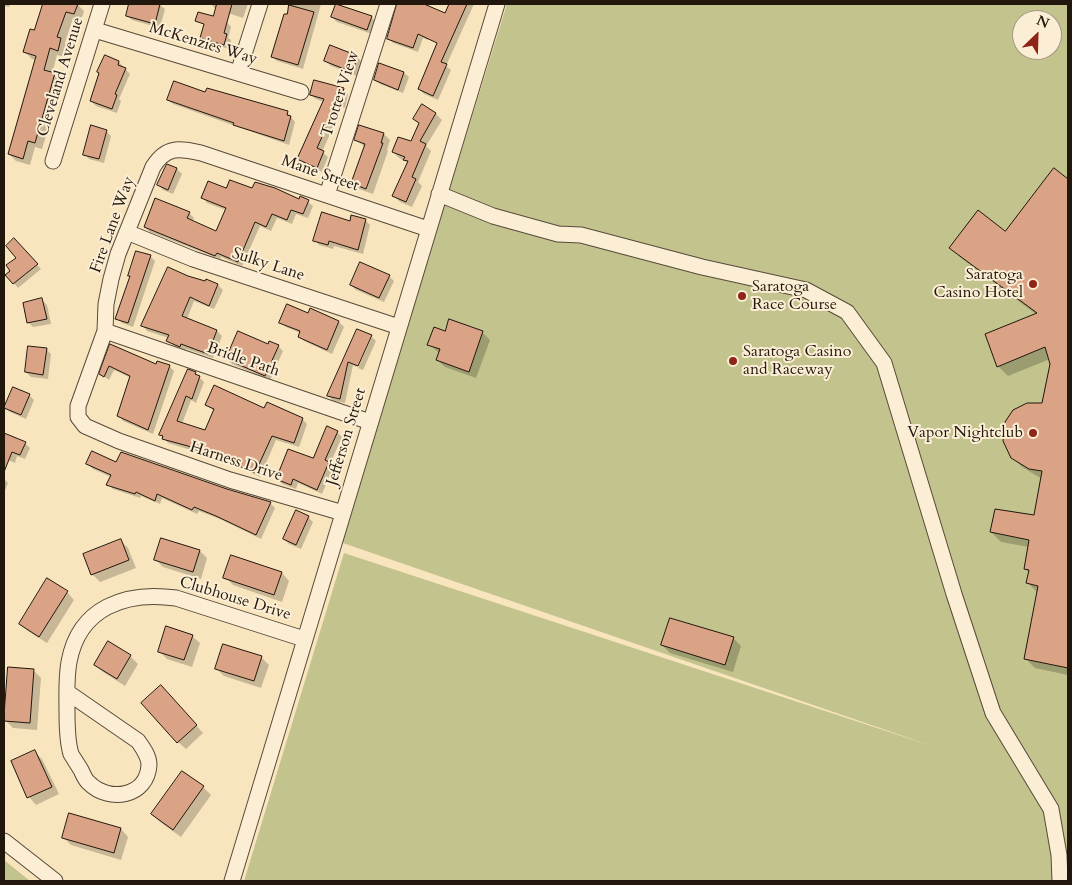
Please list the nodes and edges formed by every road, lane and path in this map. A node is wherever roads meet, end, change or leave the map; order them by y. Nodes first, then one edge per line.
1 (102, 4) edge
2 (260, 4) edge
3 (388, 4) edge
4 (497, 4) edge
5 (94, 30) junction
6 (238, 73) junction
7 (301, 92) dead end
8 (201, 153) joint
9 (53, 161) dead end
10 (439, 194) junction
11 (327, 195) junction
12 (428, 229) junction
13 (127, 232) junction
14 (399, 327) junction
15 (105, 331) junction
16 (370, 422) junction
17 (119, 441) joint
18 (343, 513) junction
19 (304, 639) junction
20 (67, 692) junction
21 (4, 841) edge
22 (55, 881) edge
23 (232, 881) edge
24 (1060, 881) edge

1 - 5 street, Cleveland Avenue
2 - 6 street
3 - 11 street, Trotter View
4 - 10 street, Jefferson Street
5 - 6 street, McKenzies Way
5 - 9 street, Cleveland Avenue
6 - 7 street, McKenzies Way
8 - 11 street, Mane Street
8 - 13 street, Fire Lane Way
10 - 12 street, Jefferson Street
10 - 24 street
11 - 12 street, Mane Street
12 - 14 street, Jefferson Street
13 - 14 street, Sulky Lane
13 - 15 street, Fire Lane Way
14 - 16 street, Jefferson Street
15 - 16 street, Bridle Path
15 - 17 street, Fire Lane Way
16 - 18 street, Jefferson Street
17 - 18 street, Harness Drive
18 - 19 street, Jefferson Street
19 - 20 street, Clubhouse Drive
19 - 23 street, Jefferson Street
20 - 20 street, Clubhouse Drive
21 - 22 street

